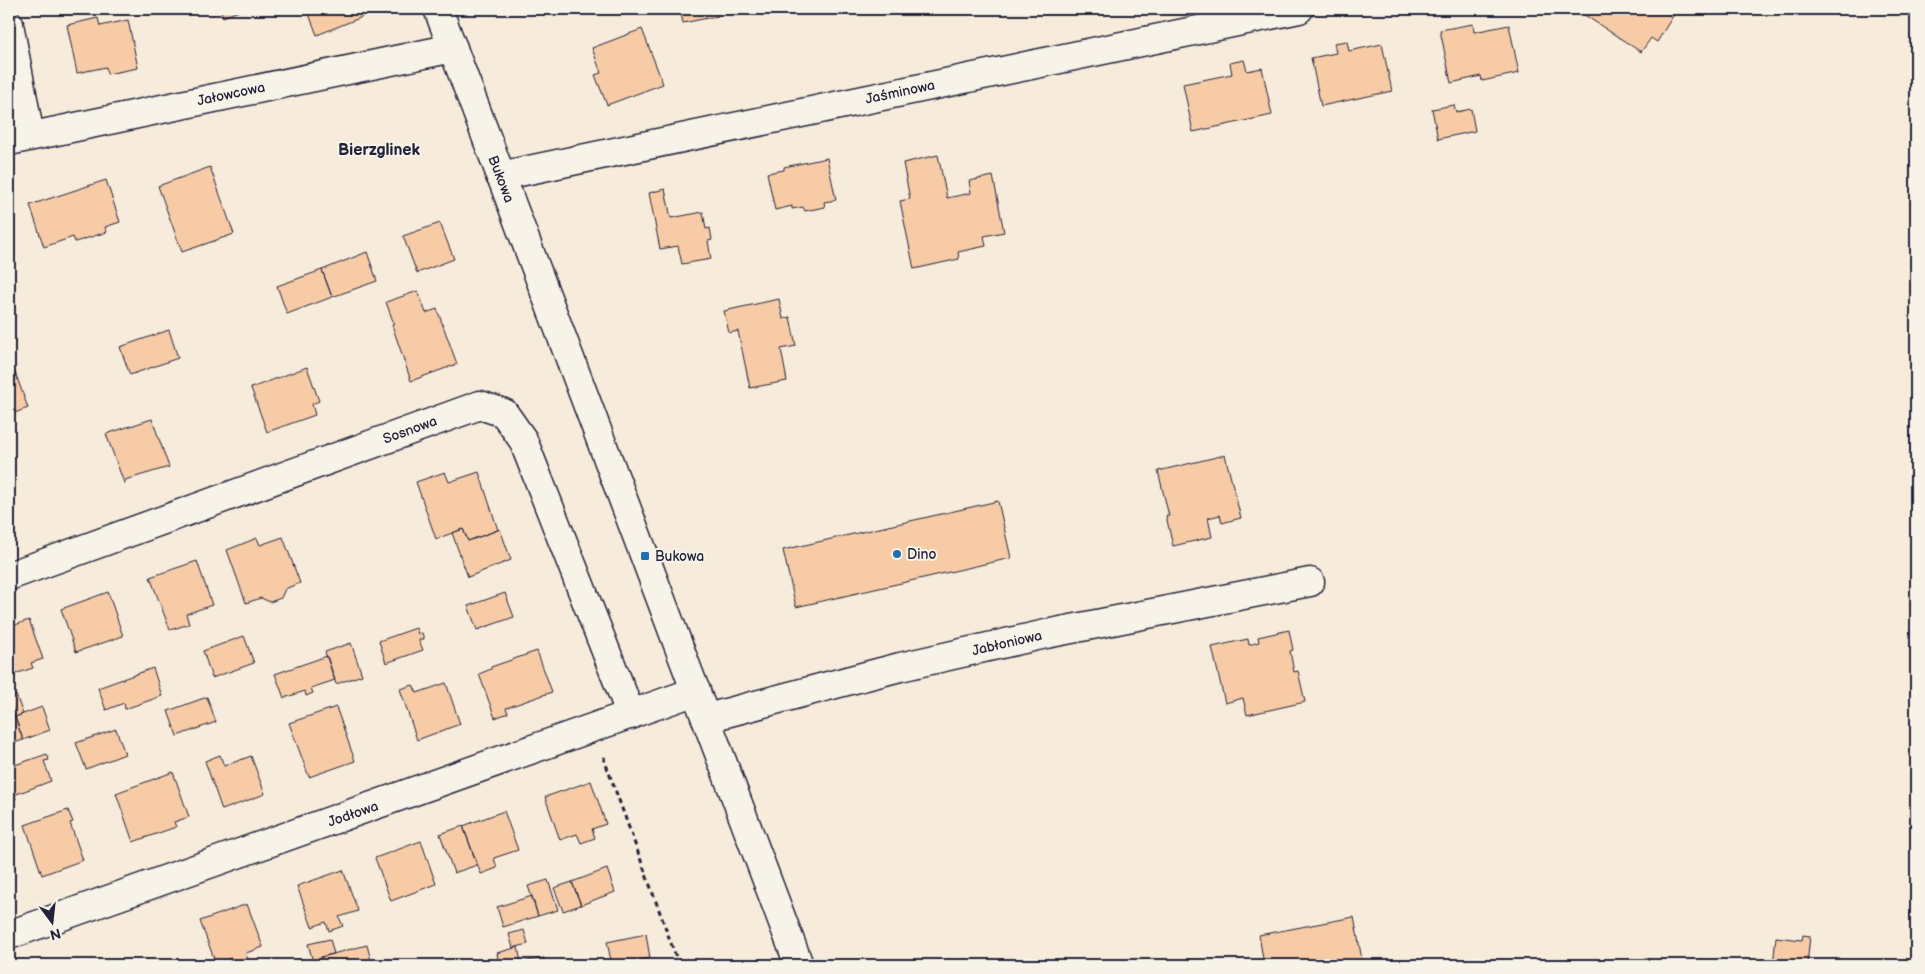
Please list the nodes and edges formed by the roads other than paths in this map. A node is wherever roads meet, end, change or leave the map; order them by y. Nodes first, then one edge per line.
1 (438, 9) edge
2 (1299, 9) edge
3 (9, 24) edge
4 (452, 48) junction
5 (20, 139) edge
6 (500, 176) junction
7 (9, 576) edge
8 (1310, 582) dead end
9 (696, 692) junction
10 (631, 715) junction
11 (707, 718) junction
12 (9, 935) edge
13 (800, 965) edge

1 - 4 street, Bukowa
2 - 6 street, Jaśminowa
3 - 5 street
4 - 5 street, Jałowcowa
4 - 6 street, Bukowa
6 - 9 street, Bukowa
7 - 10 street, Sosnowa
8 - 11 street, Jabłoniowa
9 - 10 street, Jodłowa
9 - 11 street, Bukowa
10 - 12 street, Jodłowa
11 - 13 street, Bukowa

